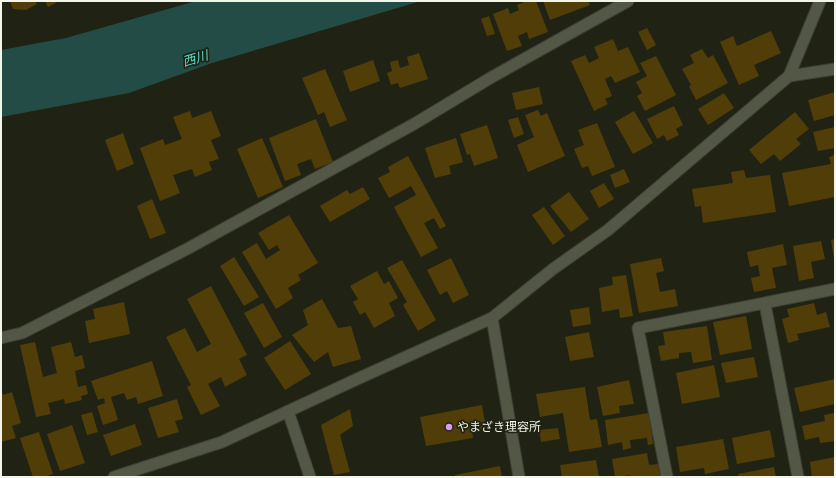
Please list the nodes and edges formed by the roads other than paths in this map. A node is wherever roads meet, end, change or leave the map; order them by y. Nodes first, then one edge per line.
1 (628, 1) edge
2 (820, 1) edge
3 (835, 69) edge
4 (789, 76) junction
5 (835, 290) edge
6 (765, 304) junction
7 (492, 318) junction
8 (1, 338) edge
9 (288, 411) junction
10 (114, 477) edge
11 (310, 477) edge
12 (519, 477) edge
13 (667, 477) edge
14 (798, 477) edge

1 - 8 street
2 - 4 street
3 - 4 street
4 - 7 street
5 - 6 street
6 - 13 street
6 - 14 street
7 - 9 street
7 - 12 street
9 - 10 street
9 - 11 street

